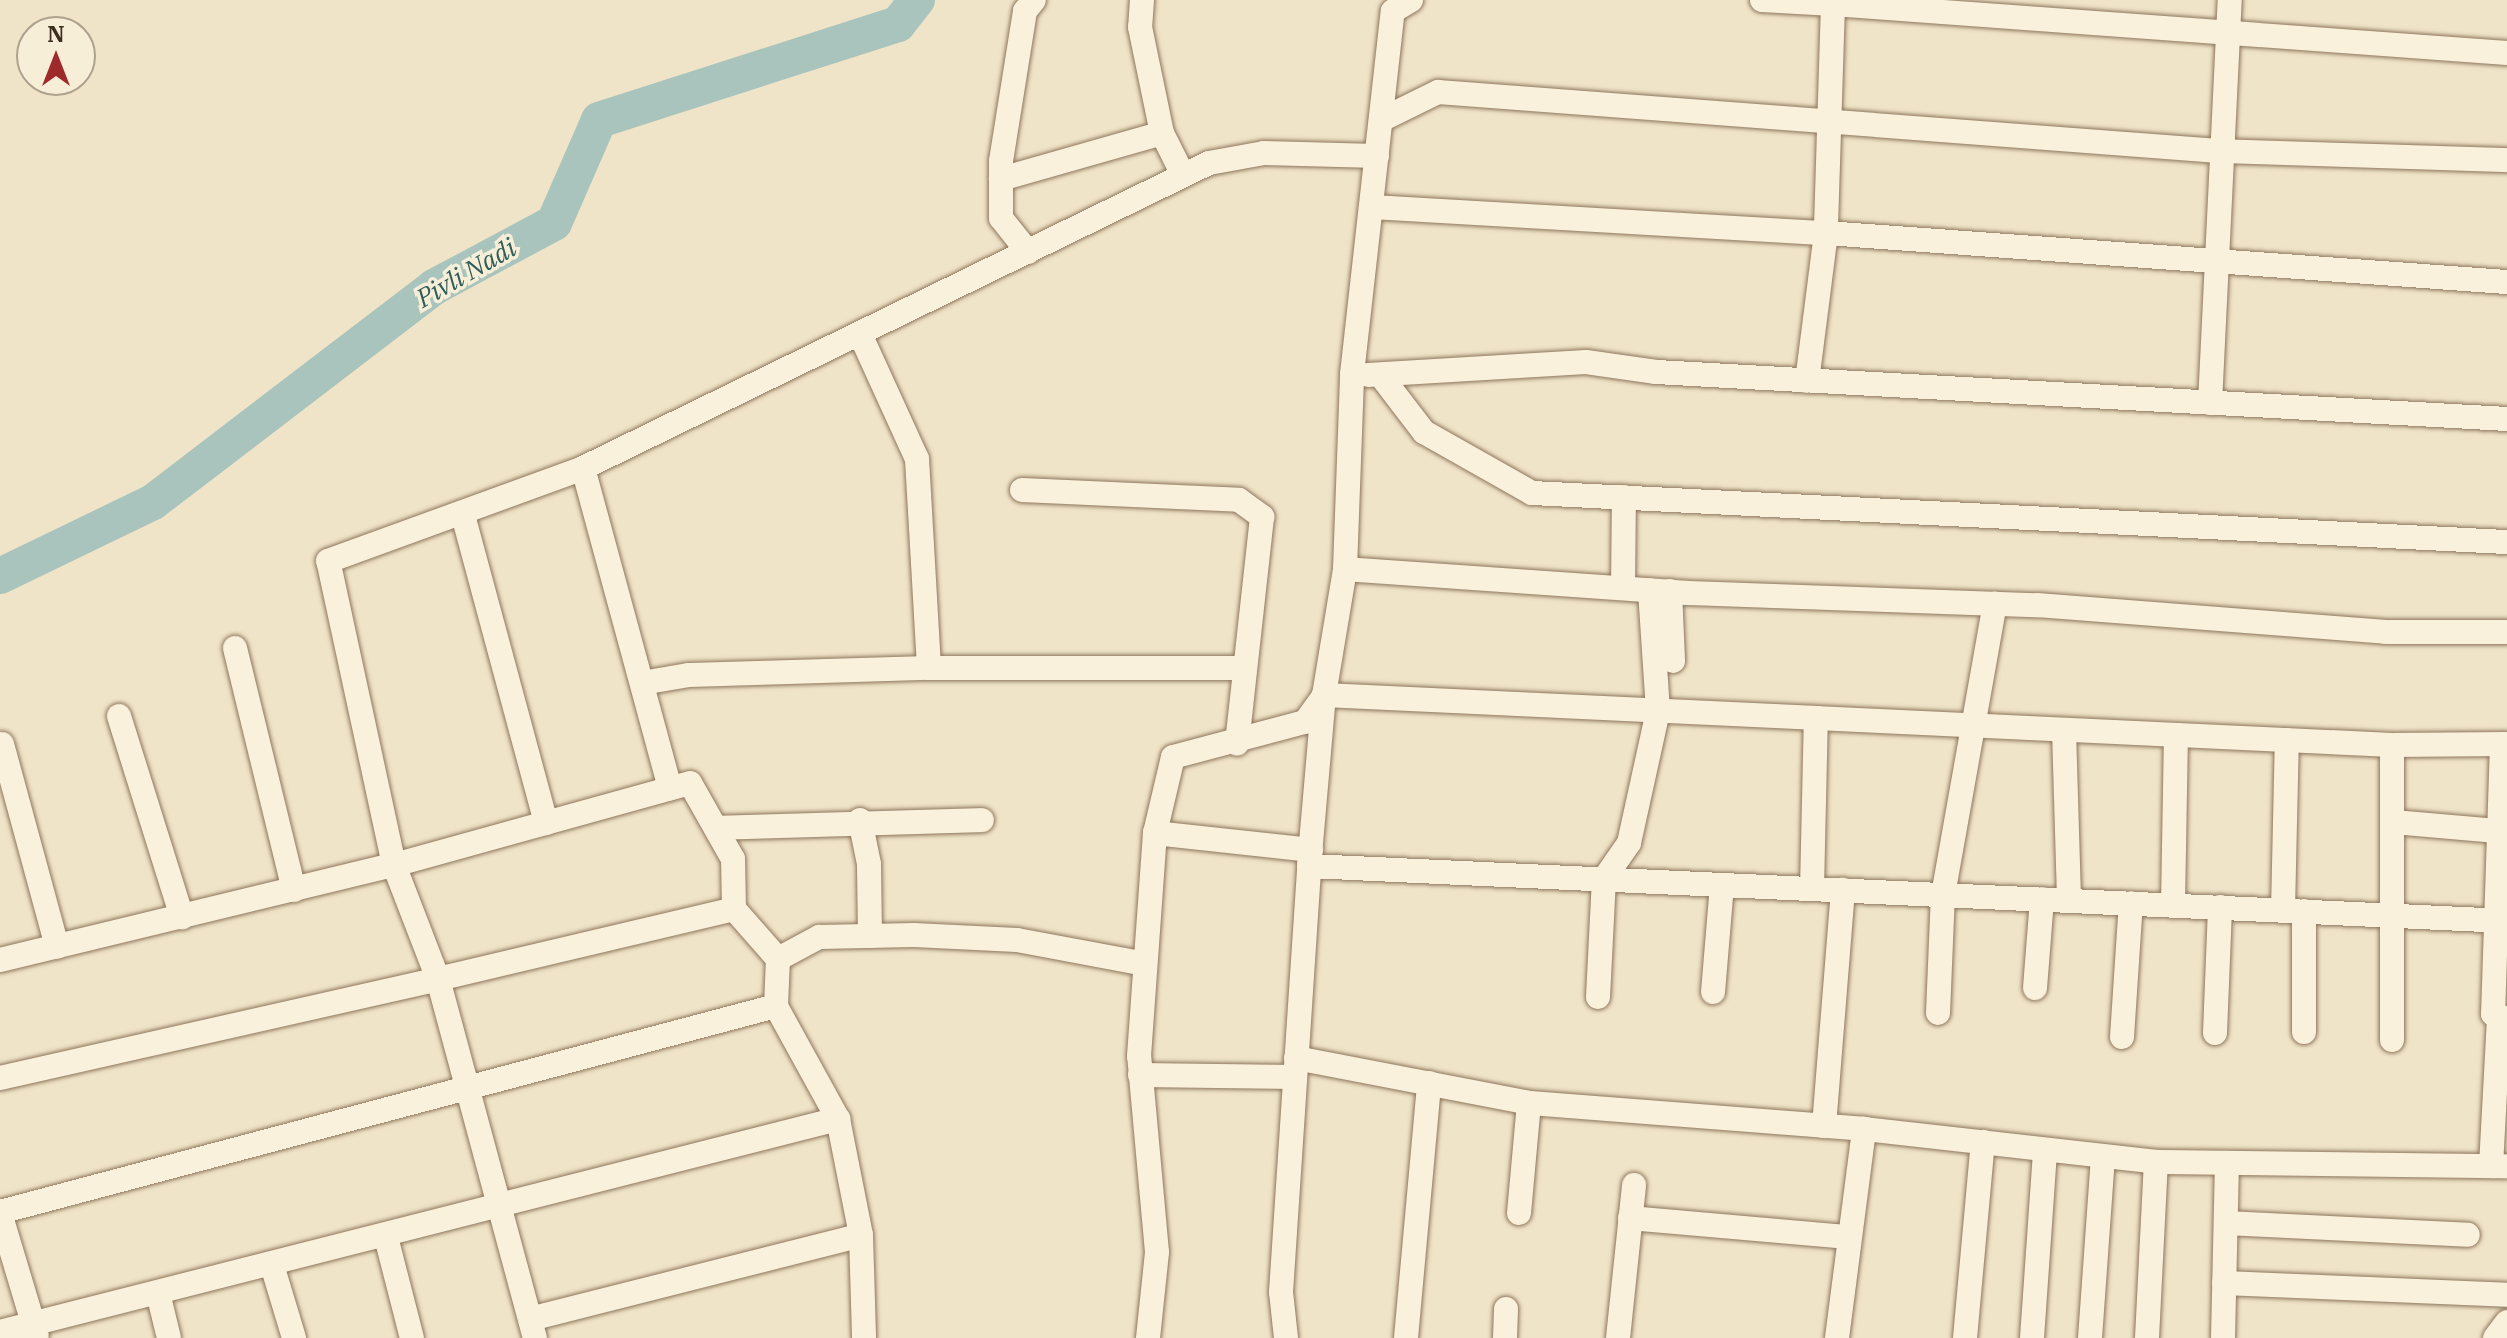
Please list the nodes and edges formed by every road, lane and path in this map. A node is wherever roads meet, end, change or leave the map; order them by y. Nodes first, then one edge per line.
1 (1034, 0) edge
2 (1142, 0) edge
3 (1411, 0) edge
4 (1762, 0) edge
5 (2230, 0) edge
6 (1833, 4) junction
7 (2227, 36) junction
8 (2507, 53) edge
9 (1829, 119) junction
10 (1381, 120) junction
11 (1162, 133) junction
12 (2219, 151) junction
13 (1377, 156) junction
14 (2507, 160) edge
15 (1183, 175) junction
16 (1001, 179) junction
17 (1371, 207) junction
18 (1826, 233) junction
19 (1028, 252) junction
20 (2215, 258) junction
21 (2507, 282) edge
22 (860, 334) junction
23 (1352, 374) junction
24 (1381, 376) junction
25 (1807, 381) junction
26 (2210, 403) junction
27 (2507, 419) edge
28 (583, 468) junction
29 (1022, 490) dead end
30 (1624, 497) junction
31 (463, 515) junction
32 (2507, 542) edge
33 (1345, 569) junction
34 (1623, 588) junction
35 (1660, 591) junction
36 (1995, 604) junction
37 (2507, 632) edge
38 (235, 648) dead end
39 (929, 668) junction
40 (1244, 668) junction
41 (642, 683) junction
42 (1324, 695) junction
43 (1666, 711) junction
44 (119, 716) dead end
45 (1816, 718) junction
46 (1970, 725) junction
47 (2064, 730) junction
48 (2176, 735) junction
49 (2287, 740) junction
50 (2, 744) edge
51 (1237, 744) junction
52 (2505, 744) edge
53 (2392, 745) junction
54 (670, 788) junction
55 (2503, 806) edge
56 (860, 820) junction
57 (982, 820) dead end
58 (2394, 822) junction
59 (546, 823) junction
60 (716, 828) junction
61 (2497, 831) junction
62 (1155, 833) junction
63 (1310, 858) junction
64 (394, 865) junction
65 (1604, 879) junction
66 (1722, 885) junction
67 (1812, 889) junction
68 (294, 890) junction
69 (1843, 890) junction
70 (1943, 895) junction
71 (2042, 899) junction
72 (2069, 900) junction
73 (2131, 903) junction
74 (2173, 905) junction
75 (2220, 907) junction
76 (734, 909) junction
77 (2293, 910) junction
78 (2392, 915) junction
79 (182, 917) junction
80 (2500, 920) edge
81 (870, 936) junction
82 (57, 947) junction
83 (778, 959) junction
84 (0, 960) edge
85 (1145, 964) junction
86 (438, 979) junction
87 (2035, 988) dead end
88 (1713, 992) dead end
89 (1598, 997) dead end
90 (776, 1006) junction
91 (1938, 1013) dead end
92 (2503, 1018) edge
93 (2304, 1032) dead end
94 (2215, 1033) dead end
95 (2122, 1037) dead end
96 (2392, 1040) dead end
97 (1296, 1067) junction
98 (1140, 1075) junction
99 (0, 1078) edge
100 (1429, 1083) junction
101 (468, 1091) junction
102 (1529, 1103) junction
103 (838, 1119) junction
104 (2501, 1120) edge
105 (1824, 1126) junction
106 (1864, 1129) junction
107 (1983, 1142) junction
108 (2045, 1150) junction
109 (2103, 1156) junction
110 (2156, 1162) junction
111 (2227, 1163) junction
112 (2499, 1166) edge
113 (1634, 1185) dead end
114 (500, 1208) junction
115 (0, 1213) edge
116 (1519, 1213) dead end
117 (1630, 1218) junction
118 (2226, 1223) junction
119 (861, 1235) junction
120 (2468, 1235) dead end
121 (386, 1237) junction
122 (1848, 1237) junction
123 (272, 1265) junction
124 (2224, 1283) junction
125 (158, 1293) junction
126 (2507, 1295) edge
127 (1506, 1309) dead end
128 (2507, 1322) edge
129 (532, 1329) edge
130 (36, 1331) edge
131 (0, 1332) edge
132 (169, 1338) edge
133 (294, 1338) edge
134 (412, 1338) edge
135 (864, 1338) edge
136 (1148, 1338) edge
137 (1286, 1338) edge
138 (1406, 1338) edge
139 (1505, 1338) edge
140 (1618, 1338) edge
141 (1837, 1338) edge
142 (1965, 1338) edge
143 (2032, 1338) edge
144 (2090, 1338) edge
145 (2147, 1338) edge
146 (2223, 1338) edge
147 (2495, 1338) edge

1 - 16 street
2 - 11 street
3 - 10 street
4 - 6 street
5 - 7 street
6 - 7 street
6 - 9 street
7 - 8 street
7 - 12 street
9 - 10 street
9 - 12 street
9 - 18 street
10 - 13 street
11 - 15 street
11 - 16 street
12 - 14 street
12 - 20 street
13 - 15 street
13 - 17 street
15 - 19 street
16 - 19 street
17 - 18 street
17 - 23 street
18 - 20 street
18 - 25 street
19 - 22 street
20 - 21 street
20 - 26 street
22 - 28 street
22 - 39 street
23 - 24 street
23 - 33 street
24 - 25 street
24 - 30 street
25 - 26 street
26 - 27 street
28 - 31 street
28 - 41 street
29 - 40 street
30 - 32 street
30 - 34 street
31 - 59 street
31 - 64 street
33 - 34 street
33 - 42 street
34 - 35 street
35 - 36 street
35 - 43 street
36 - 37 street
36 - 46 street
38 - 68 street
39 - 40 street
39 - 41 street
40 - 51 street
41 - 54 street
42 - 43 street
42 - 51 street
42 - 63 street
43 - 45 street
43 - 65 street
44 - 79 street
45 - 46 street
45 - 67 street
46 - 47 street
46 - 70 street
47 - 48 street
47 - 72 street
48 - 49 street
48 - 74 street
49 - 53 street
49 - 77 street
50 - 82 street
51 - 62 street
52 - 53 street
52 - 55 street
53 - 58 street
54 - 59 street
54 - 60 street
55 - 61 street
56 - 57 street
56 - 60 street
56 - 81 street
58 - 61 street
58 - 78 street
59 - 64 street
60 - 76 street
61 - 80 street
62 - 63 street
62 - 85 street
63 - 65 street
63 - 97 street
64 - 68 street
64 - 86 street
65 - 66 street
65 - 89 street
66 - 67 street
66 - 88 street
67 - 69 street
68 - 79 street
69 - 70 street
69 - 105 street
70 - 71 street
70 - 91 street
71 - 72 street
71 - 87 street
72 - 73 street
73 - 74 street
73 - 95 street
74 - 75 street
75 - 77 street
75 - 94 street
76 - 83 street
76 - 86 street
77 - 78 street
77 - 93 street
78 - 80 street
78 - 96 street
79 - 82 street
80 - 92 street
81 - 83 street
81 - 85 street
82 - 84 street
83 - 90 street
85 - 98 street
86 - 99 street
86 - 101 street
90 - 101 street
90 - 103 street
92 - 104 street
97 - 98 street
97 - 100 street
97 - 137 street
98 - 136 street
100 - 102 street
100 - 138 street
101 - 114 street
101 - 115 street
102 - 105 street
102 - 116 street
103 - 114 street
103 - 119 street
104 - 112 street
105 - 106 street
106 - 107 street
106 - 122 street
107 - 108 street
107 - 142 street
108 - 109 street
108 - 143 street
109 - 110 street
109 - 144 street
110 - 111 street
110 - 145 street
111 - 112 street
111 - 118 street
113 - 117 street
114 - 121 street
114 - 129 street
115 - 130 street
117 - 122 street
117 - 140 street
118 - 120 street
118 - 124 street
119 - 129 street
119 - 135 street
121 - 123 street
121 - 134 street
122 - 141 street
123 - 125 street
123 - 133 street
124 - 126 street
124 - 146 street
125 - 130 street
125 - 132 street
127 - 139 street
128 - 147 street
130 - 131 street

